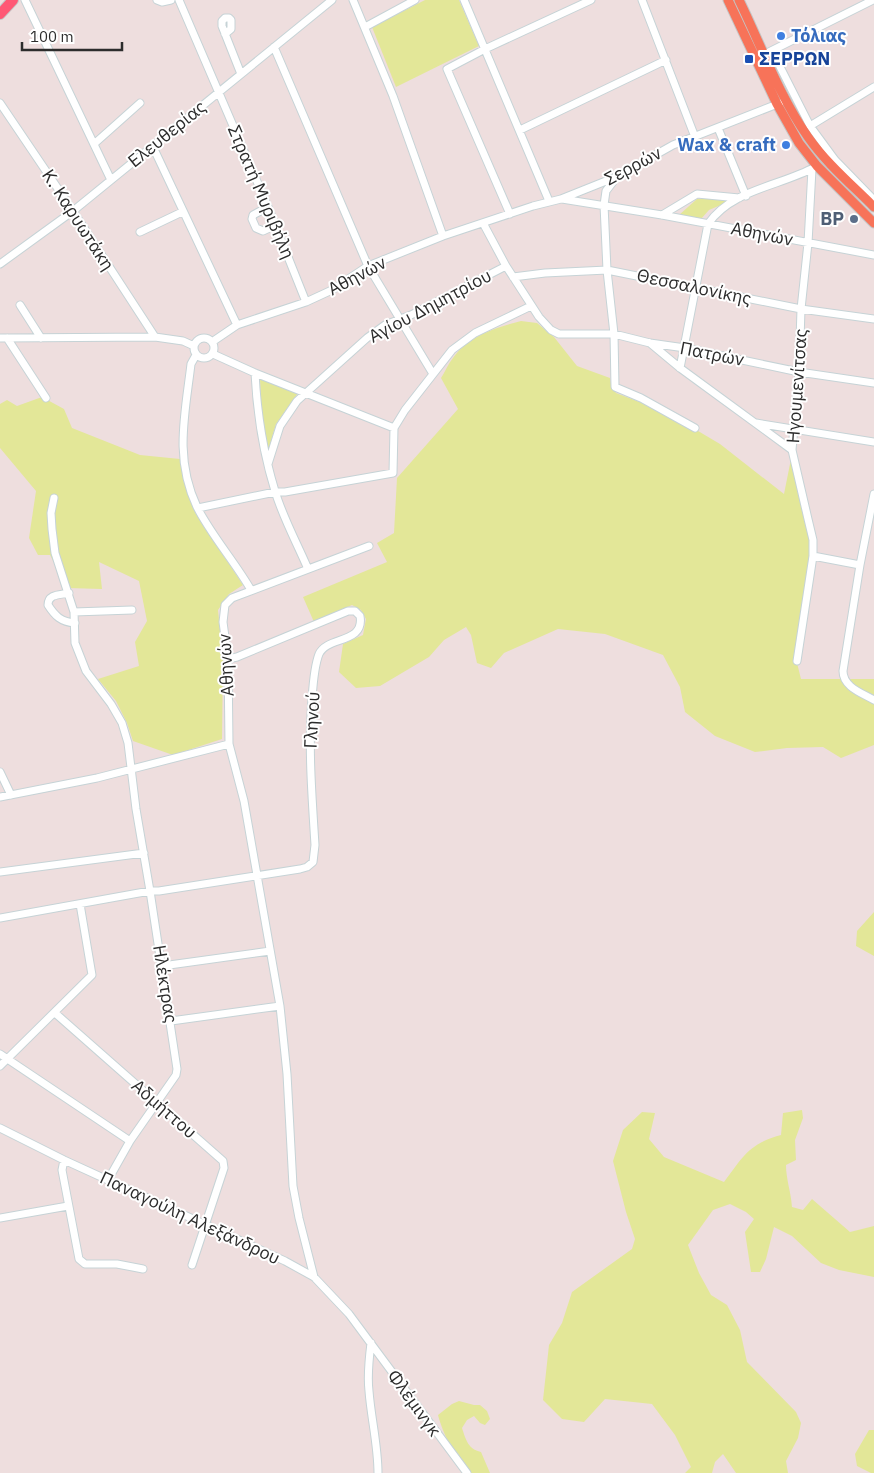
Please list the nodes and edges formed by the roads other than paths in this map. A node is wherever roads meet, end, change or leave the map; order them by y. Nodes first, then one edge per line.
1 (13, 0) edge
2 (25, 0) edge
3 (157, 0) edge
4 (170, 0) edge
5 (179, 0) edge
6 (332, 0) edge
7 (353, 0) edge
8 (415, 0) edge
9 (464, 0) edge
10 (591, 0) edge
11 (642, 0) edge
12 (728, 0) edge
13 (738, 0) edge
14 (873, 0) edge
15 (0, 14) edge
16 (364, 27) junction
17 (225, 34) dead end
18 (274, 46) junction
19 (485, 50) junction
20 (768, 53) junction
21 (666, 60) junction
22 (241, 74) junction
23 (874, 87) edge
24 (218, 92) junction
25 (786, 100) junction
26 (0, 103) edge
27 (140, 103) dead end
28 (777, 104) junction
29 (810, 126) junction
30 (718, 128) junction
31 (520, 130) junction
32 (695, 137) junction
33 (94, 144) junction
34 (153, 147) junction
35 (814, 168) junction
36 (616, 177) junction
37 (111, 180) junction
38 (742, 197) junction
39 (561, 199) junction
40 (874, 200) edge
41 (549, 201) junction
42 (604, 205) junction
43 (533, 206) joint
44 (268, 207) junction
45 (874, 207) edge
46 (73, 211) junction
47 (182, 212) junction
48 (510, 214) junction
49 (662, 215) junction
50 (483, 223) junction
51 (874, 223) edge
52 (708, 224) junction
53 (276, 225) junction
54 (140, 232) dead end
55 (443, 236) junction
56 (808, 244) junction
57 (874, 255) edge
58 (0, 264) edge
59 (368, 266) junction
60 (506, 266) junction
61 (607, 270) junction
62 (513, 277) junction
63 (696, 287) junction
64 (306, 302) junction
65 (20, 305) dead end
66 (531, 306) junction
67 (801, 309) junction
68 (400, 318) junction
69 (874, 319) edge
70 (237, 325) junction
71 (614, 334) junction
72 (4, 338) edge
73 (41, 338) junction
74 (155, 338) junction
75 (212, 342) junction
76 (650, 343) junction
77 (194, 346) junction
78 (685, 348) junction
79 (212, 354) junction
80 (196, 355) junction
81 (680, 368) junction
82 (799, 372) junction
83 (255, 373) junction
84 (433, 374) junction
85 (874, 383) edge
86 (306, 393) junction
87 (46, 398) dead end
88 (756, 423) junction
89 (394, 428) junction
90 (695, 428) dead end
91 (794, 429) junction
92 (874, 442) edge
93 (792, 450) junction
94 (268, 464) junction
95 (275, 492) junction
96 (874, 494) edge
97 (54, 498) dead end
98 (198, 508) junction
99 (369, 546) dead end
100 (813, 556) junction
101 (860, 565) junction
102 (308, 569) junction
103 (251, 590) junction
104 (69, 593) junction
105 (132, 610) dead end
106 (74, 612) junction
107 (75, 623) junction
108 (228, 659) junction
109 (798, 661) dead end
110 (874, 700) edge
111 (229, 744) junction
112 (130, 770) junction
113 (0, 772) edge
114 (11, 795) junction
115 (0, 797) edge
116 (144, 853) junction
117 (0, 872) edge
118 (257, 875) junction
119 (150, 891) junction
120 (80, 904) junction
121 (0, 918) edge
122 (270, 951) junction
123 (162, 966) junction
124 (280, 1006) junction
125 (55, 1013) junction
126 (170, 1021) junction
127 (0, 1054) edge
128 (8, 1059) junction
129 (0, 1066) edge
130 (157, 1102) junction
131 (0, 1128) edge
132 (130, 1141) junction
133 (64, 1160) junction
134 (108, 1180) junction
135 (68, 1206) junction
136 (0, 1218) edge
137 (205, 1225) junction
138 (192, 1265) dead end
139 (143, 1268) dead end
140 (314, 1277) junction
141 (363, 1332) joint
142 (370, 1343) junction
143 (378, 1473) edge
144 (467, 1473) edge

1 - 15 highway
2 - 33 street
3 - 4 street
5 - 24 street, Στρατή Μυριβήλη
6 - 18 street, Ελευθερίας
7 - 16 street
8 - 16 street
9 - 19 street
10 - 19 street
11 - 21 street
12 - 28 main road
13 - 20 main road
14 - 20 street
16 - 55 street
17 - 22 street
18 - 22 street, Ελευθερίας
18 - 59 street
19 - 31 street
19 - 48 street
20 - 25 main road
20 - 29 street
21 - 31 street
21 - 32 street
22 - 24 street, Ελευθερίας
23 - 29 street
24 - 34 street, Ελευθερίας
24 - 44 street, Στρατή Μυριβήλη
25 - 28 street, Σερρών
25 - 45 main road
26 - 46 street, Κ. Καρυωτάκη
27 - 33 street
28 - 30 street, Σερρών
28 - 35 main road
29 - 40 street
30 - 32 street, Σερρών
30 - 38 street
31 - 41 street
32 - 36 street, Σερρών
33 - 37 street
34 - 37 street, Ελευθερίας
34 - 47 street
35 - 38 street
35 - 51 main road
35 - 56 street, Ηγουμενίτσας
36 - 39 street, Σερρών
36 - 42 street
37 - 46 street, Ελευθερίας
38 - 49 street
38 - 52 street
39 - 41 street, Σερρών
39 - 42 street, Αθηνών
41 - 43 street, Σερρών
42 - 49 street, Αθηνών
42 - 61 street
43 - 48 street, Αθηνών
44 - 53 street, Στρατή Μυριβήλη
44 - 53 street
46 - 58 street, Ελευθερίας
46 - 74 street, Κ. Καρυωτάκη
47 - 54 street
47 - 70 street
48 - 50 street, Αθηνών
49 - 52 street, Αθηνών
50 - 55 street, Αθηνών
50 - 60 street
52 - 56 street, Αθηνών
52 - 63 street
53 - 64 street, Στρατή Μυριβήλη
55 - 59 street, Αθηνών
56 - 57 street, Αθηνών
56 - 67 street, Ηγουμενίτσας
59 - 64 street, Αθηνών
59 - 68 street
60 - 62 street
60 - 68 street, Αγίου Δημητρίου
61 - 62 street, Θεσσαλονίκης
61 - 63 street, Θεσσαλονίκης
61 - 71 street
62 - 66 street
63 - 67 street, Θεσσαλονίκης
63 - 78 street
64 - 70 street, Αθηνών
65 - 73 street
66 - 71 street, Πατρών
66 - 84 street
67 - 69 street, Θεσσαλονίκης
67 - 82 street, Ηγουμενίτσας
68 - 84 street
68 - 86 street, Αγίου Δημητρίου
70 - 75 street, Αθηνών
71 - 76 street, Πατρών
71 - 90 street
72 - 73 street
72 - 87 street
73 - 74 street
74 - 77 street
75 - 77 street
75 - 79 street
76 - 78 street, Πατρών
76 - 81 street
77 - 80 street
78 - 81 street
78 - 82 street, Πατρών
79 - 80 street
79 - 83 street
80 - 98 street
81 - 88 street
82 - 85 street, Πατρών
82 - 91 street, Ηγουμενίτσας
83 - 86 street
83 - 94 street
84 - 89 street
86 - 89 street
86 - 94 street, Αγίου Δημητρίου
88 - 91 street
88 - 93 street
89 - 95 street
91 - 92 street
91 - 93 street, Ηγουμενίτσας
93 - 100 street, Ηγουμενίτσας
94 - 95 street
95 - 98 street
95 - 102 street
96 - 101 street
97 - 104 street, Ηλέκτρας
98 - 103 street
99 - 102 street
100 - 101 street
100 - 109 street, Ηγουμενίτσας
101 - 110 street
102 - 103 street
103 - 108 street, Αθηνών
104 - 106 street, Ηλέκτρας
104 - 107 street
105 - 106 street
106 - 107 street, Ηλέκτρας
107 - 112 street, Ηλέκτρας
108 - 111 street, Αθηνών
108 - 118 street, Γληνού
111 - 112 street
111 - 118 street, Αθηνών
112 - 114 street
112 - 116 street, Ηλέκτρας
113 - 114 street
114 - 115 street
116 - 117 street
116 - 119 street, Ηλέκτρας
118 - 119 street
118 - 122 street, Αθηνών
119 - 120 street
119 - 123 street, Ηλέκτρας
120 - 121 street
120 - 125 street
122 - 123 street
122 - 124 street, Αθηνών
123 - 126 street, Ηλέκτρας
124 - 126 street
124 - 140 street, Αθηνών
125 - 128 street
125 - 130 street, Αδμήττου
126 - 130 street, Ηλέκτρας
127 - 128 street
128 - 129 street
128 - 132 street
130 - 132 street, Ηλέκτρας
130 - 137 street, Αδμήττου
131 - 133 street, Παναγούλη Αλεξάνδρου
132 - 134 street, Ηλέκτρας
133 - 134 street, Παναγούλη Αλεξάνδρου
133 - 135 street
134 - 137 street, Παναγούλη Αλεξάνδρου
135 - 136 street
135 - 139 street
137 - 138 street
137 - 140 street, Παναγούλη Αλεξάνδρου
140 - 141 street, Παναγούλη Αλεξάνδρου
141 - 142 street, Φλέμινγκ
142 - 143 street
142 - 144 street, Φλέμινγκ

